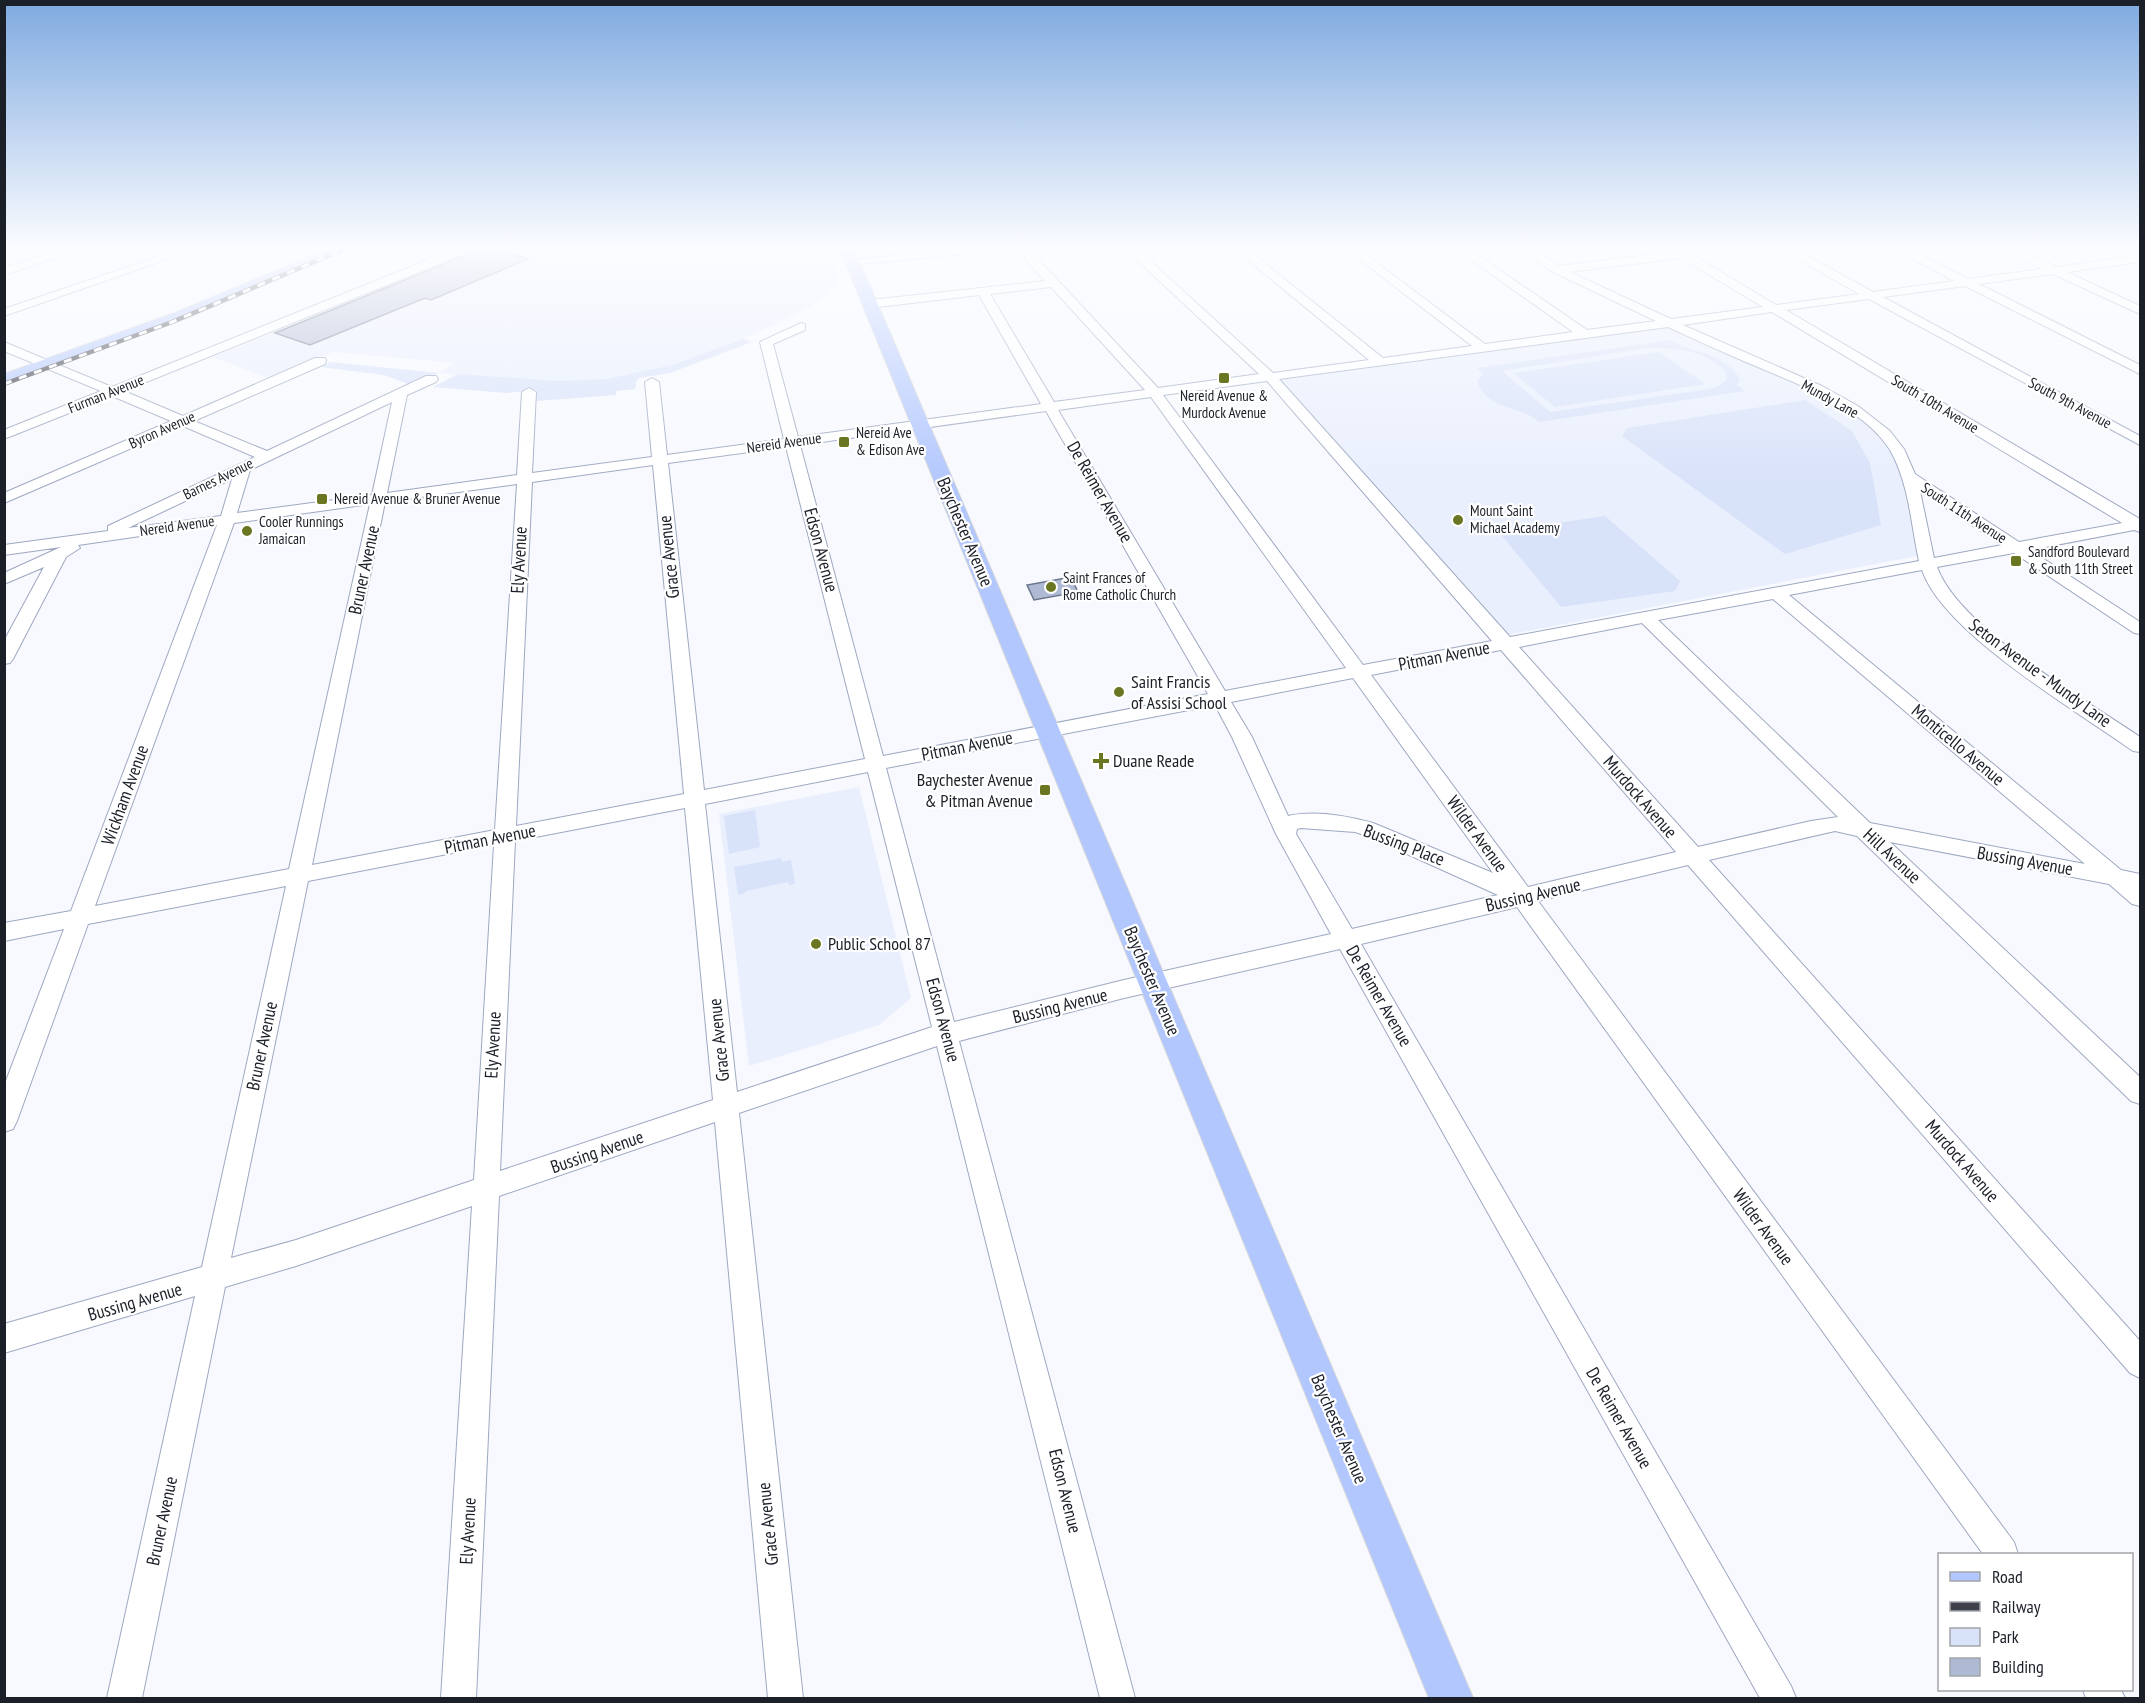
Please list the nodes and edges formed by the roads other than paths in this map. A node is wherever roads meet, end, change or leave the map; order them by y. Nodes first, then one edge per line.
1 (156, 324) edge
2 (280, 324) edge
3 (879, 324) edge
4 (1002, 324) edge
5 (1092, 324) edge
6 (1213, 324) edge
7 (1333, 324) edge
8 (1452, 324) edge
9 (1570, 324) edge
10 (1658, 324) edge
11 (1673, 324) edge
12 (1804, 324) edge
13 (1925, 324) edge
14 (2051, 324) edge
15 (801, 327) dead end
16 (1584, 334) junction
17 (4, 346) edge
18 (1483, 348) junction
19 (320, 361) dead end
20 (1380, 362) junction
21 (48, 364) junction
22 (2140, 370) edge
23 (1270, 377) junction
24 (431, 379) dead end
25 (4, 380) edge
26 (652, 382) dead end
27 (113, 392) junction
28 (529, 392) dead end
29 (1154, 392) junction
30 (401, 393) junction
31 (1050, 406) junction
32 (183, 421) junction
33 (920, 424) junction
34 (4, 435) edge
35 (2140, 441) edge
36 (793, 442) junction
37 (266, 456) junction
38 (659, 460) junction
39 (243, 468) junction
40 (1908, 476) junction
41 (523, 479) junction
42 (4, 499) edge
43 (379, 499) junction
44 (226, 520) junction
45 (2139, 525) edge
46 (97, 538) junction
47 (2016, 548) junction
48 (4, 550) edge
49 (59, 554) junction
50 (1929, 563) junction
51 (4, 579) edge
52 (1776, 593) junction
53 (1646, 618) junction
54 (2140, 629) edge
55 (1506, 645) junction
56 (4, 659) edge
57 (1360, 672) junction
58 (1220, 698) junction
59 (1047, 730) junction
60 (2140, 746) edge
61 (876, 763) junction
62 (694, 798) junction
63 (1863, 829) junction
64 (1286, 834) junction
65 (504, 836) junction
66 (1694, 857) junction
67 (298, 875) junction
68 (2116, 878) junction
69 (2140, 882) edge
70 (1523, 897) junction
71 (2140, 898) edge
72 (80, 917) junction
73 (4, 932) edge
74 (1347, 939) junction
75 (1153, 983) junction
76 (947, 1035) junction
77 (2140, 1093) edge
78 (725, 1105) junction
79 (4, 1121) edge
80 (486, 1189) junction
81 (213, 1279) junction
82 (4, 1339) edge
83 (2140, 1363) edge
84 (2001, 1553) edge
85 (124, 1698) edge
86 (459, 1698) edge
87 (786, 1698) edge
88 (1118, 1698) edge
89 (1451, 1698) edge
90 (1779, 1698) edge

1 - 21 main road
2 - 27 street, Furman Avenue
3 - 33 main road, Baychester Avenue
4 - 31 street, De Reimer Avenue
5 - 29 street, Wilder Avenue
6 - 23 street, Murdock Avenue
7 - 20 street
8 - 18 street
9 - 16 street
10 - 16 street, Nereid Avenue
11 - 40 street, Mundy Lane
12 - 45 street, South 10th Avenue
13 - 35 street, South 9th Avenue
14 - 22 street
15 - 36 street, Edson Avenue
16 - 18 street, Nereid Avenue
17 - 21 street
18 - 20 street, Nereid Avenue
19 - 32 street, Byron Avenue
20 - 23 street, Nereid Avenue
21 - 25 main road
21 - 27 street
23 - 29 street, Nereid Avenue
23 - 55 street, Murdock Avenue
24 - 30 street, Barnes Avenue
26 - 38 street, Grace Avenue
27 - 32 street
27 - 34 street, Furman Avenue
28 - 41 street, Ely Avenue
29 - 31 street, Nereid Avenue
29 - 57 street, Wilder Avenue
30 - 37 street, Barnes Avenue
30 - 43 street, Bruner Avenue
31 - 33 street, Nereid Avenue
31 - 58 street, De Reimer Avenue
32 - 37 street
32 - 42 street, Byron Avenue
33 - 36 street, Nereid Avenue
33 - 59 main road, Baychester Avenue
36 - 38 street, Nereid Avenue
36 - 61 street, Edson Avenue
37 - 39 street, Barnes Avenue
38 - 41 street, Nereid Avenue
38 - 62 street, Grace Avenue
39 - 44 street, Wickham Avenue
39 - 46 street, Barnes Avenue
40 - 47 street, South 11th Avenue
40 - 50 street, Mundy Lane
41 - 43 street, Nereid Avenue
41 - 65 street, Ely Avenue
43 - 44 street, Nereid Avenue
43 - 67 street, Bruner Avenue
44 - 46 street, Nereid Avenue
44 - 72 street, Wickham Avenue
45 - 47 street, Pitman Avenue
46 - 48 street, Nereid Avenue
46 - 49 street, Barnes Avenue
47 - 50 street, Pitman Avenue
47 - 54 street, South 11th Avenue
49 - 51 street, Barnes Avenue
49 - 56 street
50 - 52 street, Pitman Avenue
50 - 60 street, Seton Avenue - Mundy Lane
52 - 53 street, Pitman Avenue
52 - 68 street, Monticello Avenue
53 - 55 street, Pitman Avenue
53 - 63 street, Hill Avenue
55 - 57 street, Pitman Avenue
55 - 66 street, Murdock Avenue
57 - 58 street, Pitman Avenue
57 - 70 street, Wilder Avenue
58 - 59 street, Pitman Avenue
58 - 64 street, De Reimer Avenue
59 - 61 street, Pitman Avenue
59 - 75 main road, Baychester Avenue
61 - 62 street, Pitman Avenue
61 - 76 street, Edson Avenue
62 - 65 street, Pitman Avenue
62 - 78 street, Grace Avenue
63 - 66 street, Bussing Avenue
63 - 68 street, Bussing Avenue
63 - 77 street, Hill Avenue
64 - 70 street, Bussing Place
64 - 74 street, De Reimer Avenue
65 - 67 street, Pitman Avenue
65 - 80 street, Ely Avenue
66 - 70 street, Bussing Avenue
66 - 83 street, Murdock Avenue
67 - 72 street, Pitman Avenue
67 - 81 street, Bruner Avenue
68 - 69 street, Bussing Avenue
68 - 71 street, Monticello Avenue
70 - 74 street, Bussing Avenue
70 - 84 street, Wilder Avenue
72 - 73 street, Pitman Avenue
72 - 79 street, Wickham Avenue
74 - 75 street, Bussing Avenue
74 - 90 street, De Reimer Avenue
75 - 76 street, Bussing Avenue
75 - 89 main road, Baychester Avenue
76 - 78 street, Bussing Avenue
76 - 88 street, Edson Avenue
78 - 80 street, Bussing Avenue
78 - 87 street, Grace Avenue
80 - 81 street, Bussing Avenue
80 - 86 street, Ely Avenue
81 - 82 street, Bussing Avenue
81 - 85 street, Bruner Avenue

